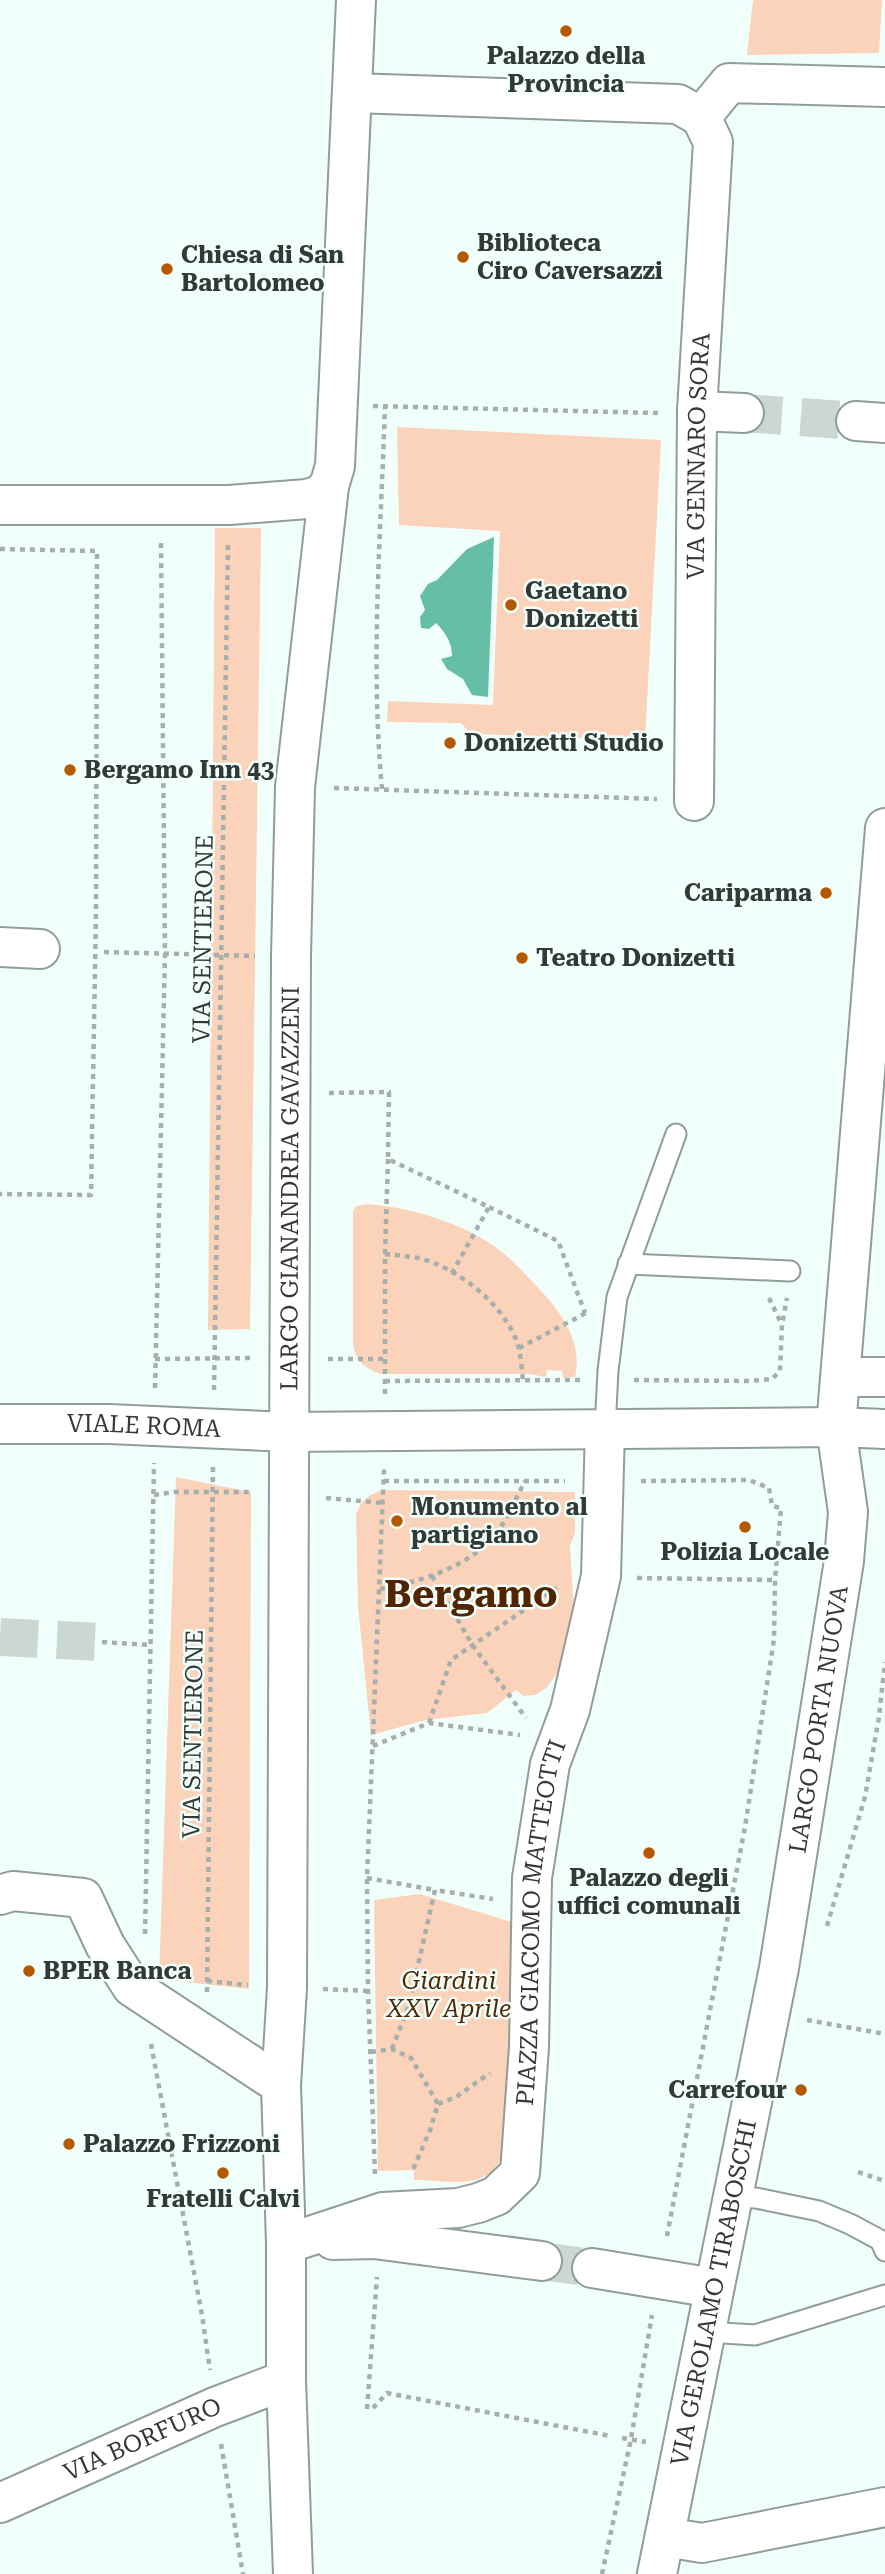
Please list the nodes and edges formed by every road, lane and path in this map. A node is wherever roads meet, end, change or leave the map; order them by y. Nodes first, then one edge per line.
1 (356, 0) edge
2 (885, 87) edge
3 (352, 93) junction
4 (701, 117) junction
5 (385, 406) junction
6 (337, 407) junction
7 (697, 411) junction
8 (744, 413) tunnel mouth
9 (329, 486) junction
10 (161, 504) junction
11 (0, 505) edge
12 (228, 529) dead end
13 (0, 549) edge
14 (295, 787) junction
15 (382, 789) junction
16 (694, 801) joint
17 (885, 828) edge
18 (0, 947) edge
19 (40, 949) dead end
20 (104, 952) dead end
21 (165, 954) junction
22 (220, 956) junction
23 (291, 956) junction
24 (877, 1016) edge
25 (290, 1093) junction
26 (676, 1134) dead end
27 (388, 1159) junction
28 (0, 1194) edge
29 (489, 1208) junction
30 (385, 1254) junction
31 (628, 1264) junction
32 (790, 1271) dead end
33 (452, 1273) junction
34 (768, 1296) dead end
35 (617, 1297) junction
36 (585, 1313) junction
37 (519, 1348) junction
38 (263, 1358) dead end
39 (317, 1358) dead end
40 (155, 1359) junction
41 (215, 1359) junction
42 (385, 1359) junction
43 (841, 1377) junction
44 (885, 1377) edge
45 (607, 1380) junction
46 (523, 1381) junction
47 (0, 1424) edge
48 (154, 1426) junction
49 (836, 1427) junction
50 (605, 1429) junction
51 (885, 1429) edge
52 (288, 1432) junction
53 (749, 1480) dead end
54 (384, 1481) dead end
55 (525, 1481) dead end
56 (154, 1495) junction
57 (432, 1576) junction
58 (601, 1576) junction
59 (775, 1580) junction
60 (380, 1589) junction
61 (102, 1642) tunnel mouth
62 (150, 1645) junction
63 (472, 1646) junction
64 (885, 1662) edge
65 (429, 1723) junction
66 (534, 1728) dead end
67 (529, 1736) dead end
68 (373, 1746) junction
69 (367, 1878) junction
70 (435, 1890) junction
71 (0, 1895) edge
72 (503, 1901) dead end
73 (825, 1933) dead end
74 (145, 1935) dead end
75 (142, 1995) junction
76 (785, 2016) junction
77 (885, 2034) edge
78 (206, 2035) junction
79 (529, 2047) junction
80 (392, 2049) junction
81 (371, 2052) junction
82 (281, 2085) junction
83 (438, 2104) junction
84 (858, 2172) dead end
85 (885, 2181) edge
86 (733, 2197) junction
87 (478, 2203) junction
88 (376, 2217) junction
89 (286, 2244) junction
90 (885, 2251) edge
91 (498, 2254) junction
92 (542, 2261) tunnel mouth
93 (592, 2268) tunnel mouth
94 (659, 2279) junction
95 (714, 2288) junction
96 (885, 2295) edge
97 (706, 2332) junction
98 (286, 2380) junction
99 (215, 2407) junction
100 (610, 2436) dead end
101 (0, 2503) edge
102 (885, 2507) edge
103 (665, 2537) junction
104 (243, 2574) edge
105 (293, 2574) edge
106 (601, 2574) edge
107 (657, 2574) edge

1 - 3 street, LARGO GIANANDREA GAVAZZENI
2 - 4 street
3 - 4 street
3 - 6 street, LARGO GIANANDREA GAVAZZENI
4 - 7 street, VIA GENNARO SORA
5 - 6 path
5 - 7 path
5 - 15 path
6 - 9 street, LARGO GIANANDREA GAVAZZENI
7 - 8 street
7 - 16 street, VIA GENNARO SORA
9 - 10 street
9 - 14 street, LARGO GIANANDREA GAVAZZENI
10 - 11 street
10 - 21 path
12 - 22 path, VIA SENTIERONE
13 - 28 path
14 - 15 path
14 - 23 street, LARGO GIANANDREA GAVAZZENI
15 - 16 path
17 - 24 street, LARGO PORTA NUOVA
18 - 19 street
20 - 21 path
21 - 22 path
21 - 40 path
22 - 23 path
22 - 41 path, VIA SENTIERONE
23 - 25 street, LARGO GIANANDREA GAVAZZENI
24 - 43 street, LARGO PORTA NUOVA
25 - 27 path
25 - 52 street, LARGO GIANANDREA GAVAZZENI
26 - 31 lane
27 - 29 path
27 - 30 path
29 - 33 path
29 - 36 path
30 - 33 path
30 - 42 path
31 - 32 lane
31 - 35 lane
33 - 37 path
34 - 45 path
35 - 36 path
35 - 45 lane
36 - 37 path
37 - 46 path
38 - 41 path
39 - 42 path
40 - 41 path
40 - 48 path
42 - 46 path
43 - 44 street
43 - 49 street, LARGO PORTA NUOVA
45 - 46 path
45 - 50 lane
47 - 48 street, VIALE ROMA
48 - 52 street, VIALE ROMA
48 - 56 path
49 - 50 street
49 - 51 street
49 - 76 street, LARGO PORTA NUOVA
50 - 52 street
50 - 58 street, PIAZZA GIACOMO MATTEOTTI
52 - 82 street
53 - 59 path
54 - 60 path
55 - 57 path
56 - 62 path
56 - 78 path, VIA SENTIERONE
57 - 60 path
57 - 63 path
58 - 59 path
58 - 63 path
58 - 79 street, PIAZZA GIACOMO MATTEOTTI
59 - 94 path
60 - 68 path
61 - 62 path
62 - 74 path
63 - 65 path
63 - 66 path
64 - 73 path
65 - 67 path
65 - 68 path
68 - 69 path
69 - 70 path
69 - 81 path
70 - 72 path
70 - 80 path
71 - 75 street
75 - 78 street
75 - 99 path
76 - 77 path
76 - 86 street, VIA GEROLAMO TIRABOSCHI
78 - 82 street
79 - 83 path
79 - 87 street, PIAZZA GIACOMO MATTEOTTI
80 - 81 path
80 - 83 path
81 - 88 path
82 - 89 street
83 - 88 path
84 - 85 path
86 - 90 lane
86 - 95 street, VIA GEROLAMO TIRABOSCHI
87 - 88 street, PIAZZA GIACOMO MATTEOTTI
87 - 91 street
88 - 89 street, PIAZZA GIACOMO MATTEOTTI
88 - 91 street
88 - 100 path
89 - 98 street
91 - 92 street
93 - 94 street
94 - 95 street
94 - 106 path
95 - 97 street, VIA GEROLAMO TIRABOSCHI
96 - 97 lane
97 - 103 street, VIA GEROLAMO TIRABOSCHI
98 - 99 street, VIA BORFURO
98 - 105 street
99 - 101 street, VIA BORFURO
99 - 104 path
102 - 103 street
103 - 107 street, VIA GEROLAMO TIRABOSCHI

